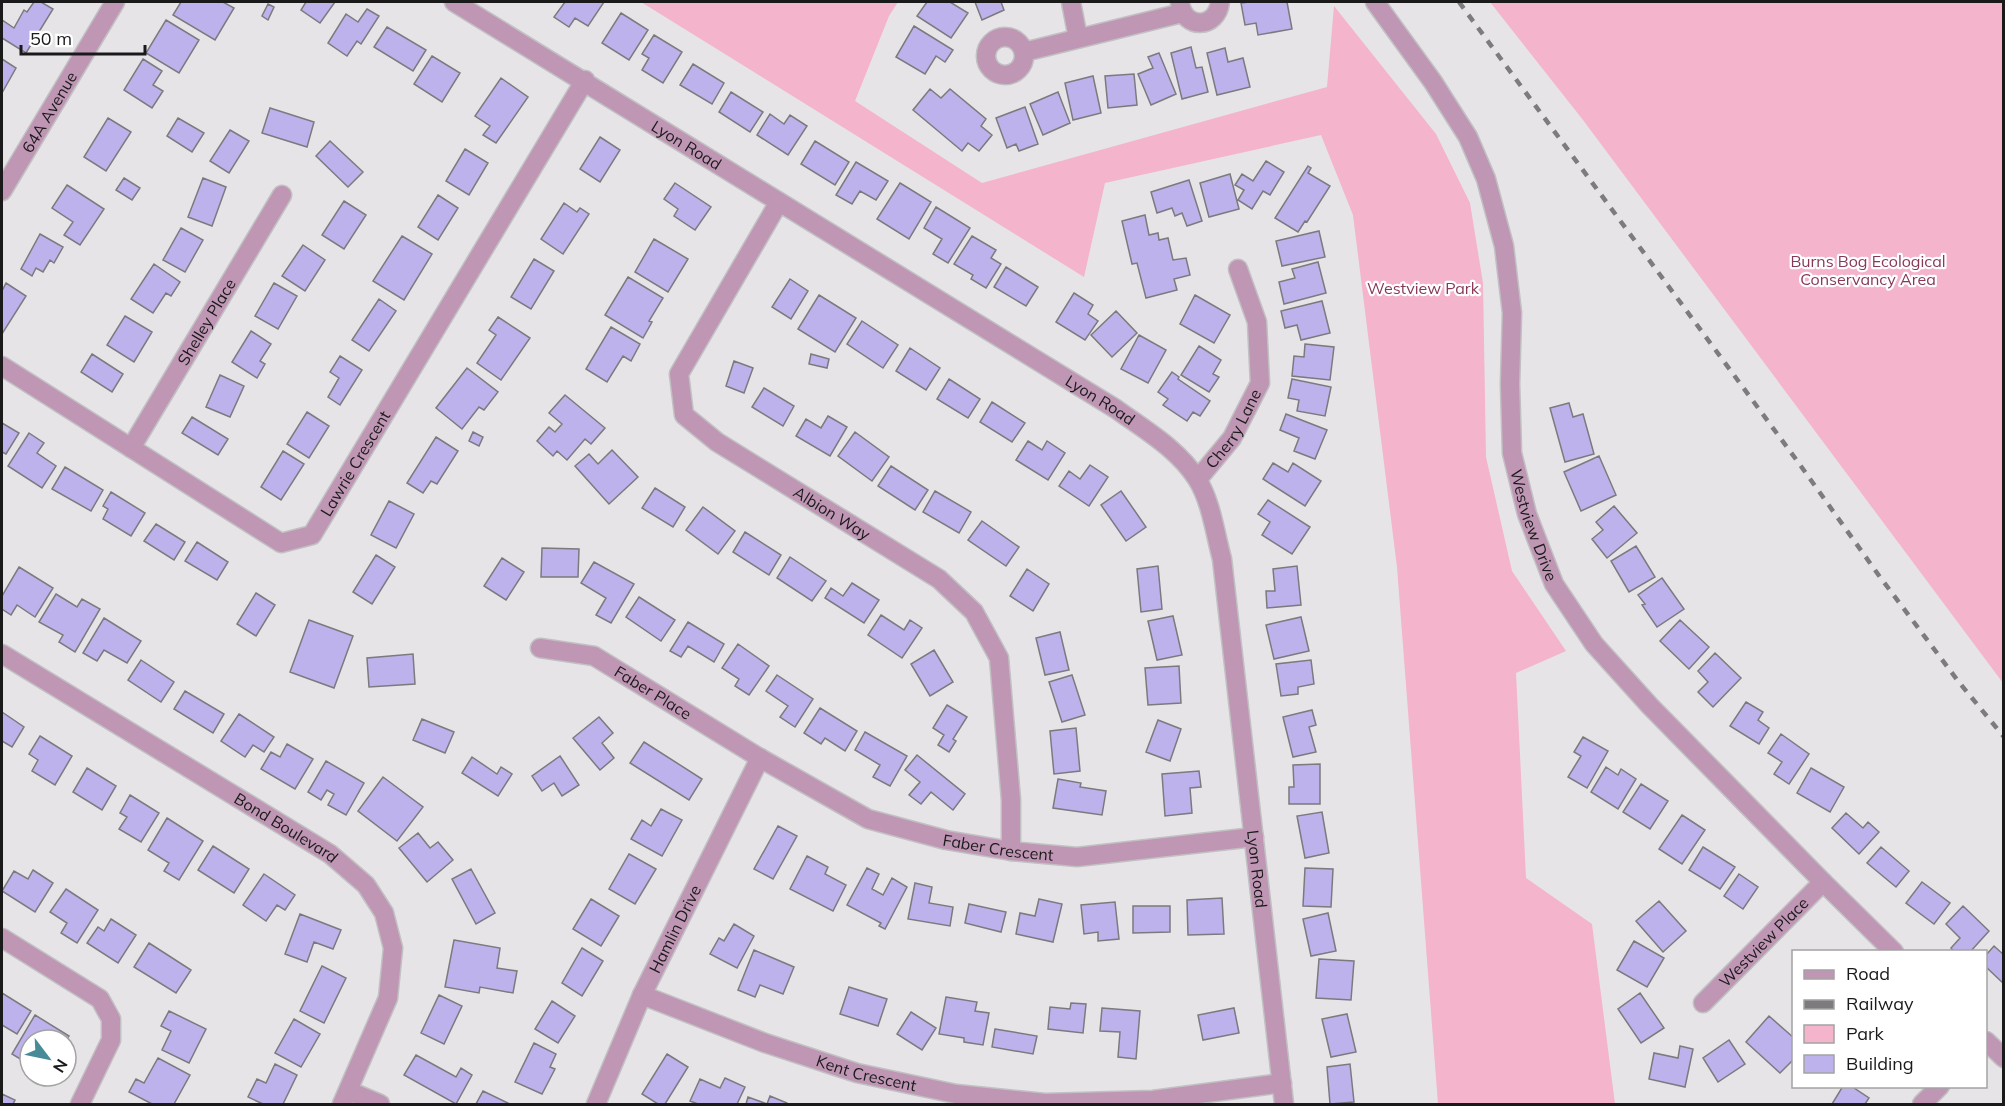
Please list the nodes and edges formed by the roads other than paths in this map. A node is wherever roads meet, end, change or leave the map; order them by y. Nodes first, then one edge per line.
1 (115, 2) edge
2 (454, 2) edge
3 (1071, 2) edge
4 (1220, 2) edge
5 (1375, 2) edge
6 (1181, 7) edge
7 (1078, 38) junction
8 (1024, 52) dead end
9 (585, 80) junction
10 (2, 191) edge
11 (282, 195) dead end
12 (779, 202) junction
13 (1238, 269) dead end
14 (2, 366) edge
15 (131, 447) junction
16 (1197, 479) junction
17 (540, 648) dead end
18 (2, 654) edge
19 (760, 758) junction
20 (1254, 837) junction
21 (1011, 851) junction
22 (1823, 882) junction
23 (2, 938) edge
24 (1893, 950) edge
25 (642, 995) junction
26 (1703, 1004) dead end
27 (1987, 1042) edge
28 (2004, 1058) edge
29 (1282, 1083) junction
30 (1938, 1088) edge
31 (345, 1098) edge
32 (80, 1104) edge
33 (380, 1104) edge
34 (596, 1104) edge
35 (1284, 1104) edge
36 (1922, 1104) edge

1 - 10 street, 64A Avenue
2 - 9 street, Lyon Road
3 - 7 street
4 - 6 street
5 - 22 street, Westview Drive
6 - 7 street
7 - 8 street
9 - 12 street, Lyon Road
9 - 15 street, Lawrie Crescent
11 - 15 street, Shelley Place
12 - 16 street, Lyon Road
12 - 21 street, Albion Way
13 - 16 street, Cherry Lane
14 - 15 street, Lawrie Crescent
16 - 20 street, Lyon Road
17 - 19 street, Faber Place
18 - 31 street, Bond Boulevard
19 - 21 street, Faber Crescent
19 - 25 street, Hamlin Drive
20 - 21 street, Faber Crescent
20 - 29 street, Lyon Road
22 - 24 street, Westview Drive
22 - 26 street, Westview Place
23 - 32 street
25 - 29 street, Kent Crescent
25 - 34 street, Hamlin Drive
27 - 28 street
29 - 35 street, Lyon Road
30 - 36 street
31 - 33 street

